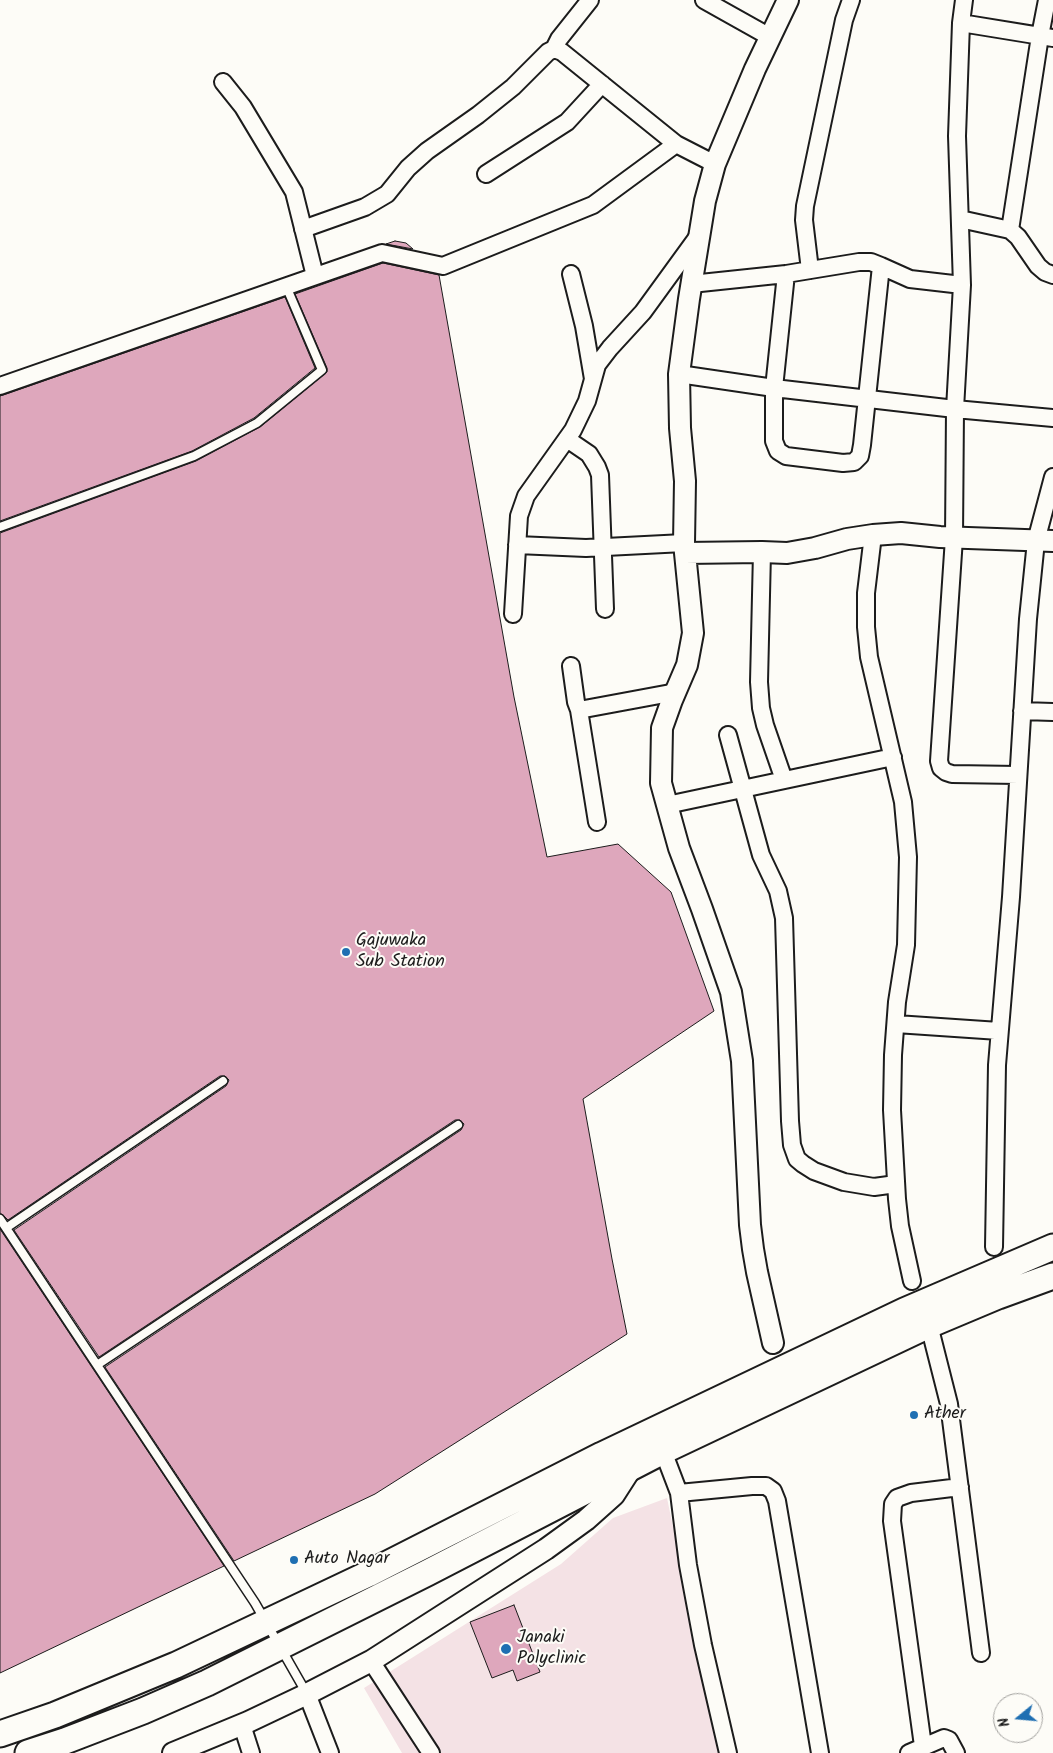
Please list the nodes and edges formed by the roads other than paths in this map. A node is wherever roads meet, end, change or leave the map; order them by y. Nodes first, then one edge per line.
1 (590, 0) edge
2 (704, 0) edge
3 (788, 0) edge
4 (851, 0) edge
5 (964, 0) edge
6 (1047, 0) edge
7 (961, 23) junction
8 (770, 37) junction
9 (1046, 37) edge
10 (554, 49) junction
11 (223, 82) dead end
12 (602, 84) junction
13 (676, 144) junction
14 (715, 164) junction
15 (486, 174) dead end
16 (960, 219) junction
17 (303, 229) junction
18 (1010, 230) junction
19 (700, 234) junction
20 (881, 266) junction
21 (810, 270) junction
22 (570, 274) dead end
23 (786, 274) junction
24 (1053, 275) edge
25 (315, 276) junction
26 (691, 284) junction
27 (286, 286) junction
28 (962, 286) junction
29 (679, 374) junction
30 (593, 379) junction
31 (0, 386) edge
32 (774, 388) junction
33 (866, 399) junction
34 (955, 409) junction
35 (1053, 418) edge
36 (566, 439) junction
37 (1053, 477) edge
38 (0, 527) edge
39 (873, 535) junction
40 (954, 538) junction
41 (1044, 541) edge
42 (517, 545) junction
43 (602, 547) junction
44 (684, 548) junction
45 (762, 552) junction
46 (605, 609) dead end
47 (513, 614) dead end
48 (571, 666) dead end
49 (676, 692) junction
50 (579, 710) junction
51 (1022, 711) junction
52 (1053, 712) edge
53 (728, 735) dead end
54 (893, 757) junction
55 (1018, 775) junction
56 (784, 780) junction
57 (743, 788) junction
58 (667, 805) junction
59 (597, 822) dead end
60 (896, 1024) junction
61 (999, 1031) junction
62 (223, 1081) dead end
63 (458, 1125) dead end
64 (896, 1184) junction
65 (0, 1219) edge
66 (6, 1228) junction
67 (994, 1247) dead end
68 (1053, 1247) edge
69 (1053, 1276) edge
70 (912, 1281) dead end
71 (929, 1325) junction
72 (773, 1343) dead end
73 (97, 1364) junction
74 (663, 1451) junction
75 (632, 1467) junction
76 (960, 1487) junction
77 (679, 1493) junction
78 (266, 1622) junction
79 (281, 1646) junction
80 (980, 1653) dead end
81 (371, 1661) junction
82 (307, 1694) junction
83 (242, 1725) junction
84 (0, 1734) edge
85 (916, 1750) edge
86 (28, 1753) edge
87 (173, 1753) edge
88 (251, 1753) edge
89 (330, 1753) edge
90 (431, 1753) edge
91 (728, 1753) edge
92 (820, 1753) edge
93 (956, 1753) edge

1 - 10 street
2 - 8 street
3 - 8 street
4 - 21 street
5 - 7 street
6 - 9 street
7 - 9 street
7 - 16 street
8 - 14 street
9 - 18 street
10 - 12 street
10 - 17 street
11 - 17 street
12 - 13 street
12 - 15 street
13 - 14 street
13 - 25 street
14 - 19 street
16 - 18 street
16 - 28 street
17 - 25 street
18 - 24 street
19 - 26 street
19 - 30 street
20 - 21 street
20 - 28 street
20 - 33 street
21 - 23 street
22 - 30 street
23 - 26 street
23 - 32 street
25 - 27 street
26 - 29 street
27 - 31 street
27 - 38 lane
28 - 34 street
29 - 32 street
29 - 44 street
30 - 36 street
32 - 33 street
32 - 33 street
33 - 34 street
34 - 35 street
34 - 40 street
36 - 42 street
36 - 43 street
37 - 41 street
39 - 40 street
39 - 45 street
39 - 54 street
40 - 41 street
40 - 55 street
41 - 51 street
42 - 43 street
42 - 47 street
43 - 44 street
43 - 46 street
44 - 45 street
44 - 49 street
45 - 56 street
48 - 50 street
49 - 50 street
49 - 58 street
50 - 59 street
51 - 52 street
51 - 55 street
53 - 57 street
54 - 56 street
54 - 60 street
55 - 61 street
56 - 57 street
57 - 58 street
57 - 64 street
58 - 72 street
60 - 61 street
60 - 64 street
61 - 67 street
62 - 66 lane
63 - 73 lane
64 - 70 street
65 - 66 lane
66 - 73 lane
68 - 78 main road
69 - 71 main road
71 - 74 main road
71 - 76 street
73 - 78 lane
74 - 75 main road
74 - 77 street
75 - 79 main road
75 - 81 street
76 - 80 street
76 - 85 street
77 - 91 street
77 - 92 street
78 - 79 lane
78 - 84 main road
79 - 82 lane
79 - 86 main road
81 - 82 street
81 - 90 street
82 - 83 street
82 - 89 street
83 - 87 street
83 - 88 street
85 - 93 street

